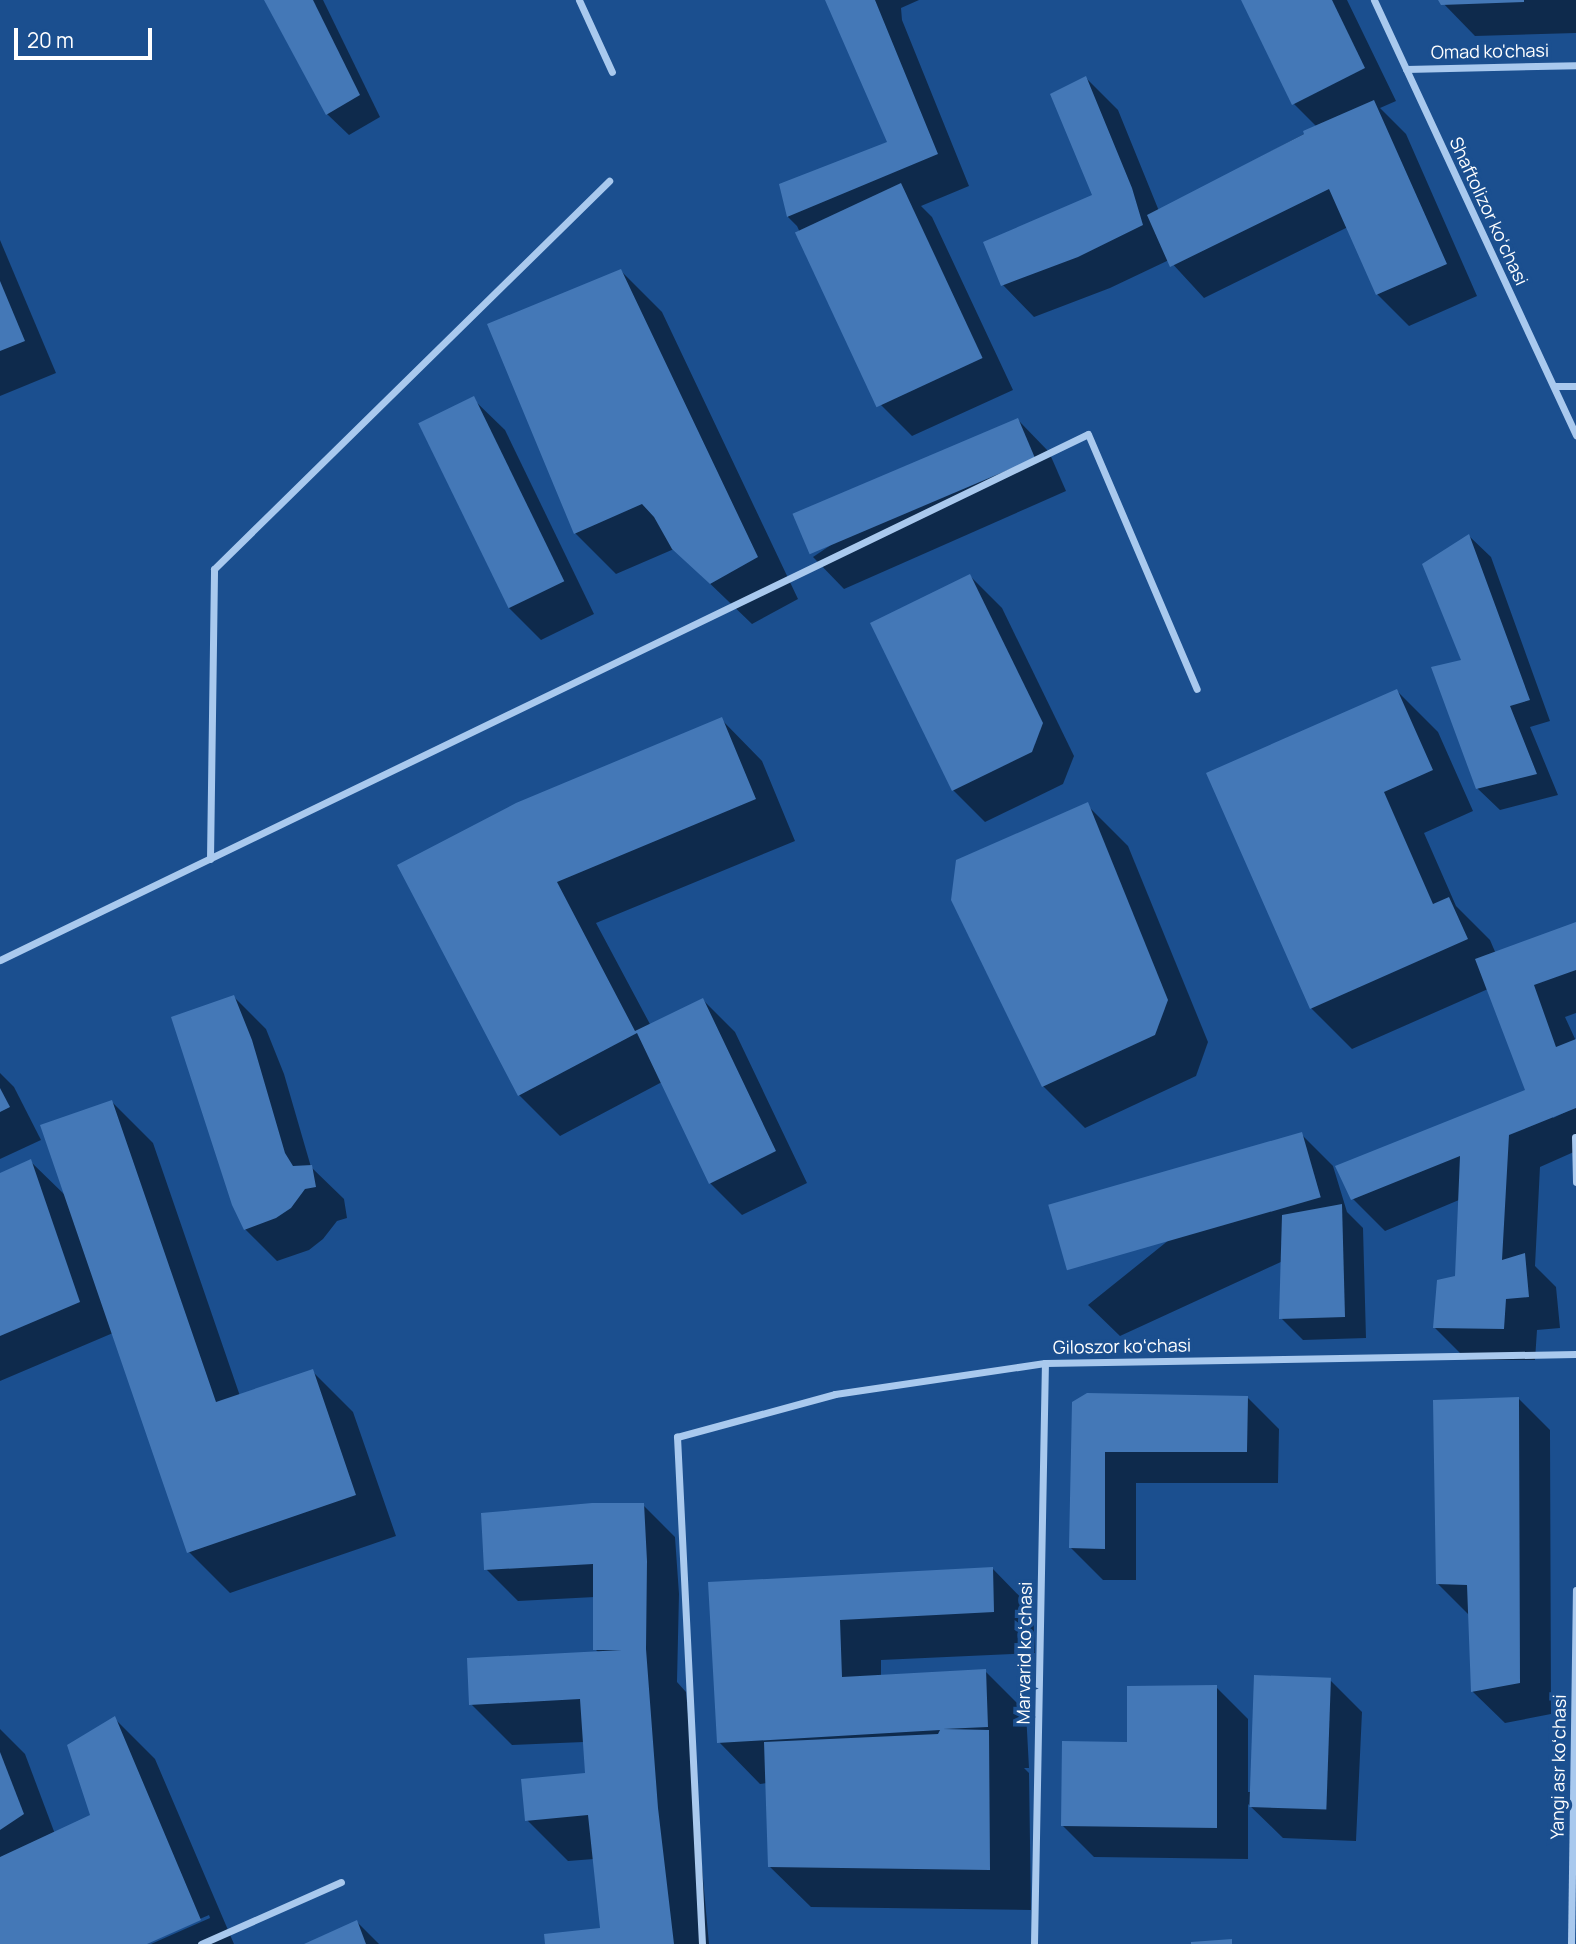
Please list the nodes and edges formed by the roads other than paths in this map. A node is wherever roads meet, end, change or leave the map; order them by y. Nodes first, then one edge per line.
1 (579, 0) edge
2 (1374, 0) edge
3 (1576, 65) edge
4 (1406, 69) junction
5 (612, 72) dead end
6 (609, 181) dead end
7 (1555, 386) junction
8 (1576, 386) edge
9 (1576, 435) edge
10 (1197, 689) dead end
11 (210, 859) junction
12 (0, 960) edge
13 (1575, 1137) edge
14 (1576, 1182) edge
15 (1576, 1354) edge
16 (1045, 1363) junction
17 (1576, 1590) edge
18 (341, 1882) dead end
19 (201, 1944) edge
20 (702, 1944) edge
21 (1034, 1944) edge
22 (1571, 1944) edge

1 - 5 street
2 - 4 street, Shaftolizor koʻchasi
3 - 4 street, Omad ko'chasi
4 - 7 street, Shaftolizor koʻchasi
6 - 11 street
7 - 8 street
7 - 9 street, Shaftolizor koʻchasi
10 - 11 street
11 - 12 street
13 - 14 street
15 - 16 street, Giloszor koʻchasi
16 - 20 street, Giloszor koʻchasi
16 - 21 street, Marvarid koʻchasi
17 - 22 street, Yangi asr koʻchasi
18 - 19 street

